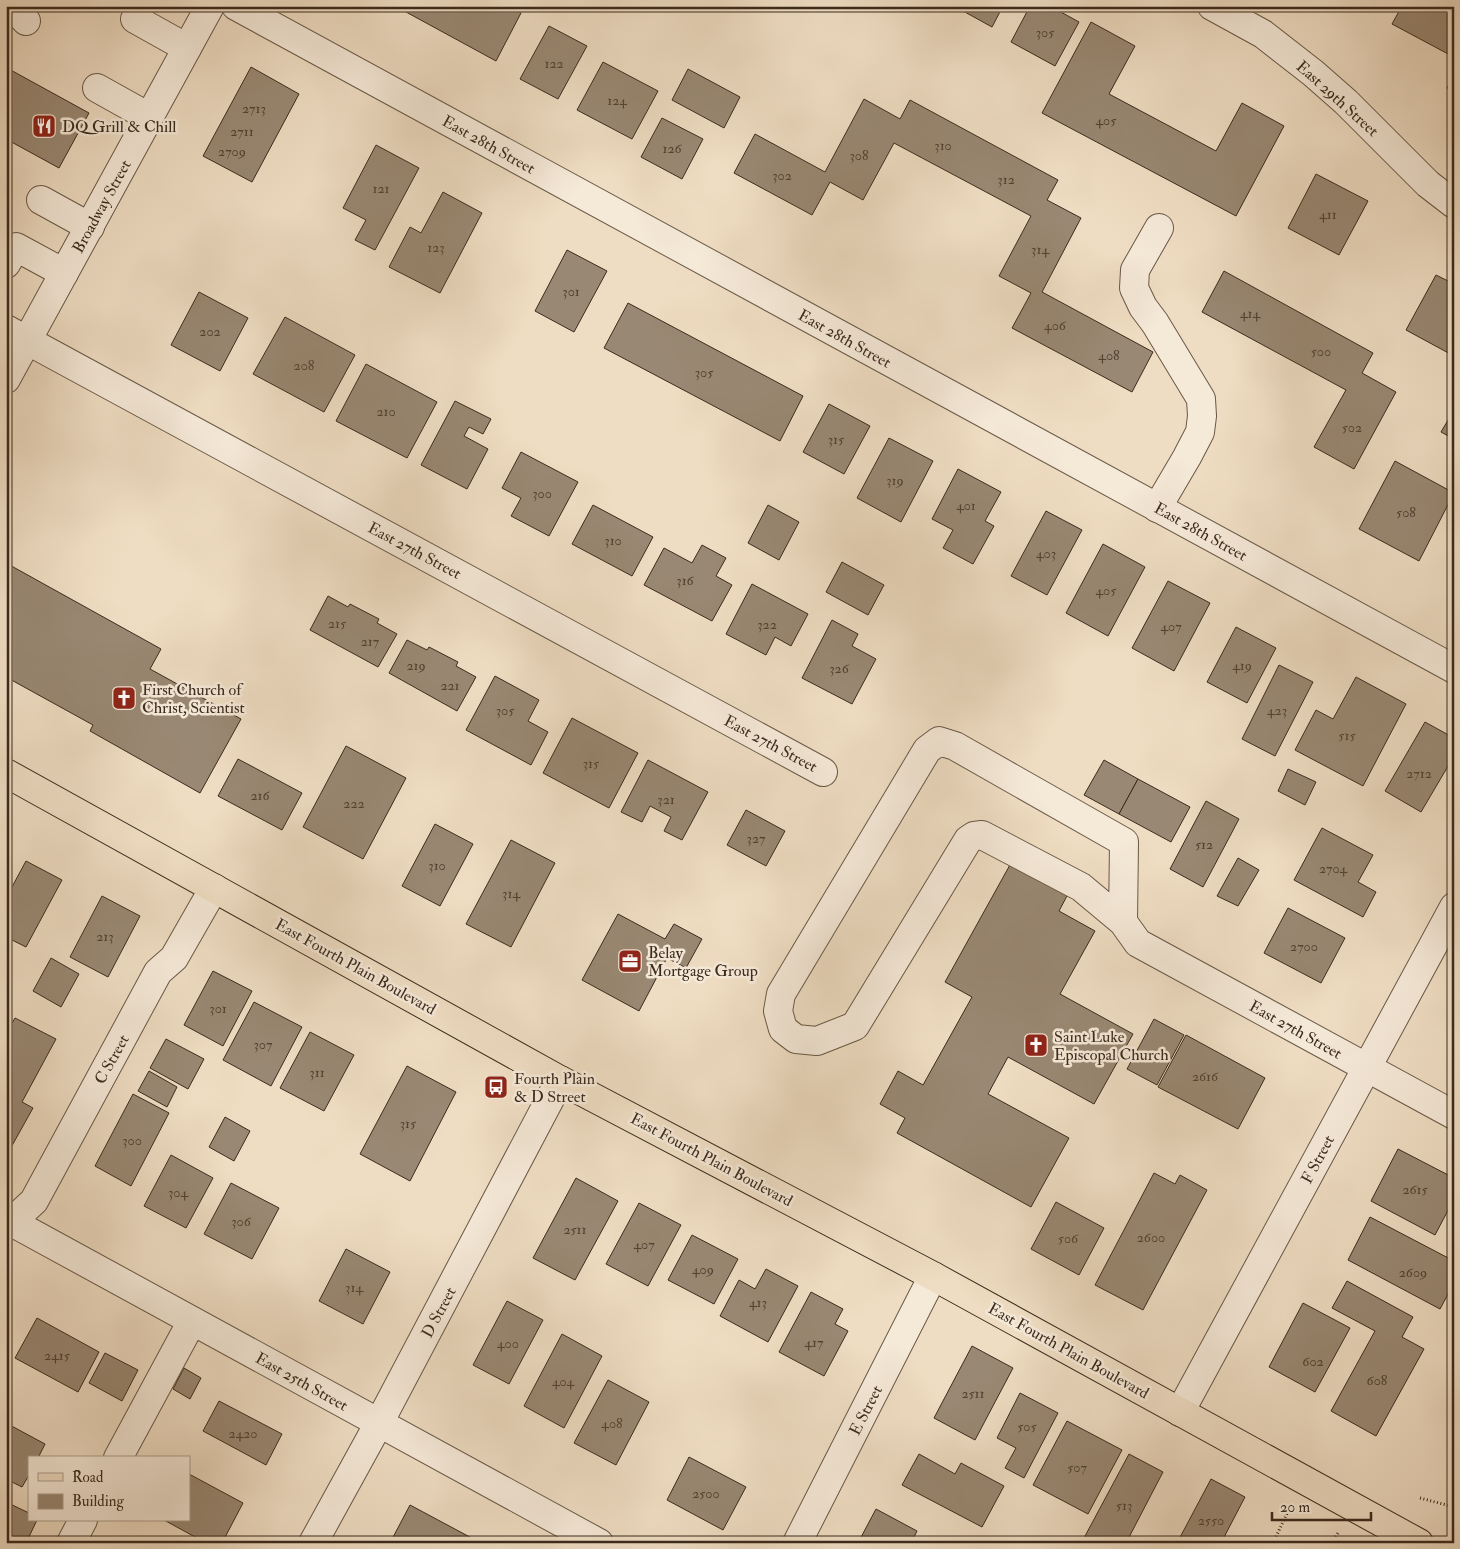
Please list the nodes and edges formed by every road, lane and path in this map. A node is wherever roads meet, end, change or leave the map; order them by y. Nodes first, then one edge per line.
1 (210, 6) edge
2 (236, 6) edge
3 (1212, 6) edge
4 (135, 19) dead end
5 (187, 48) junction
6 (97, 88) dead end
7 (150, 117) junction
8 (41, 200) dead end
9 (1454, 204) edge
10 (90, 227) junction
11 (1159, 228) dead end
12 (6, 264) edge
13 (64, 273) junction
14 (17, 335) edge
15 (6, 379) edge
16 (1157, 508) junction
17 (1454, 669) edge
18 (823, 772) dead end
19 (6, 773) edge
20 (214, 888) junction
21 (1454, 907) edge
22 (1131, 932) junction
23 (1367, 1067) junction
24 (560, 1080) junction
25 (1454, 1115) edge
26 (8, 1222) edge
27 (933, 1276) junction
28 (192, 1321) junction
29 (1180, 1412) junction
30 (379, 1423) junction
31 (119, 1456) edge
32 (1303, 1478) junction
33 (1420, 1498) dead end
34 (1454, 1507) edge
35 (83, 1522) edge
36 (567, 1535) edge
37 (71, 1543) edge
38 (313, 1543) edge
39 (599, 1543) edge
40 (797, 1543) edge
41 (1273, 1543) edge
42 (1418, 1543) edge

1 - 5 street, Broadway Street
2 - 16 street, East 28th Street
3 - 9 street, East 29th Street
4 - 5 street
5 - 7 street, Broadway Street
6 - 7 street
7 - 10 street, Broadway Street
8 - 10 street
10 - 13 street, Broadway Street
11 - 16 street
12 - 13 street
13 - 14 street, Broadway Street
14 - 15 street, Broadway Street
14 - 18 street, East 27th Street
16 - 17 street, East 28th Street
19 - 20 main road, East Fourth Plain Boulevard
20 - 24 main road, East Fourth Plain Boulevard
20 - 26 street, C Street
21 - 23 street, F Street
22 - 22 street, East 27th Street
22 - 23 street, East 27th Street
23 - 25 street, East 27th Street
23 - 29 street, F Street
24 - 27 main road, East Fourth Plain Boulevard
24 - 30 street, D Street
26 - 28 street, East 25th Street
27 - 29 main road, East Fourth Plain Boulevard
27 - 40 street, E Street
28 - 30 street, East 25th Street
28 - 31 street
29 - 32 main road, East Fourth Plain Boulevard
30 - 36 street, East 25th Street
30 - 38 street, D Street
32 - 41 path
32 - 42 main road, East Fourth Plain Boulevard
33 - 34 path
35 - 37 street
36 - 39 street, East 25th Street

